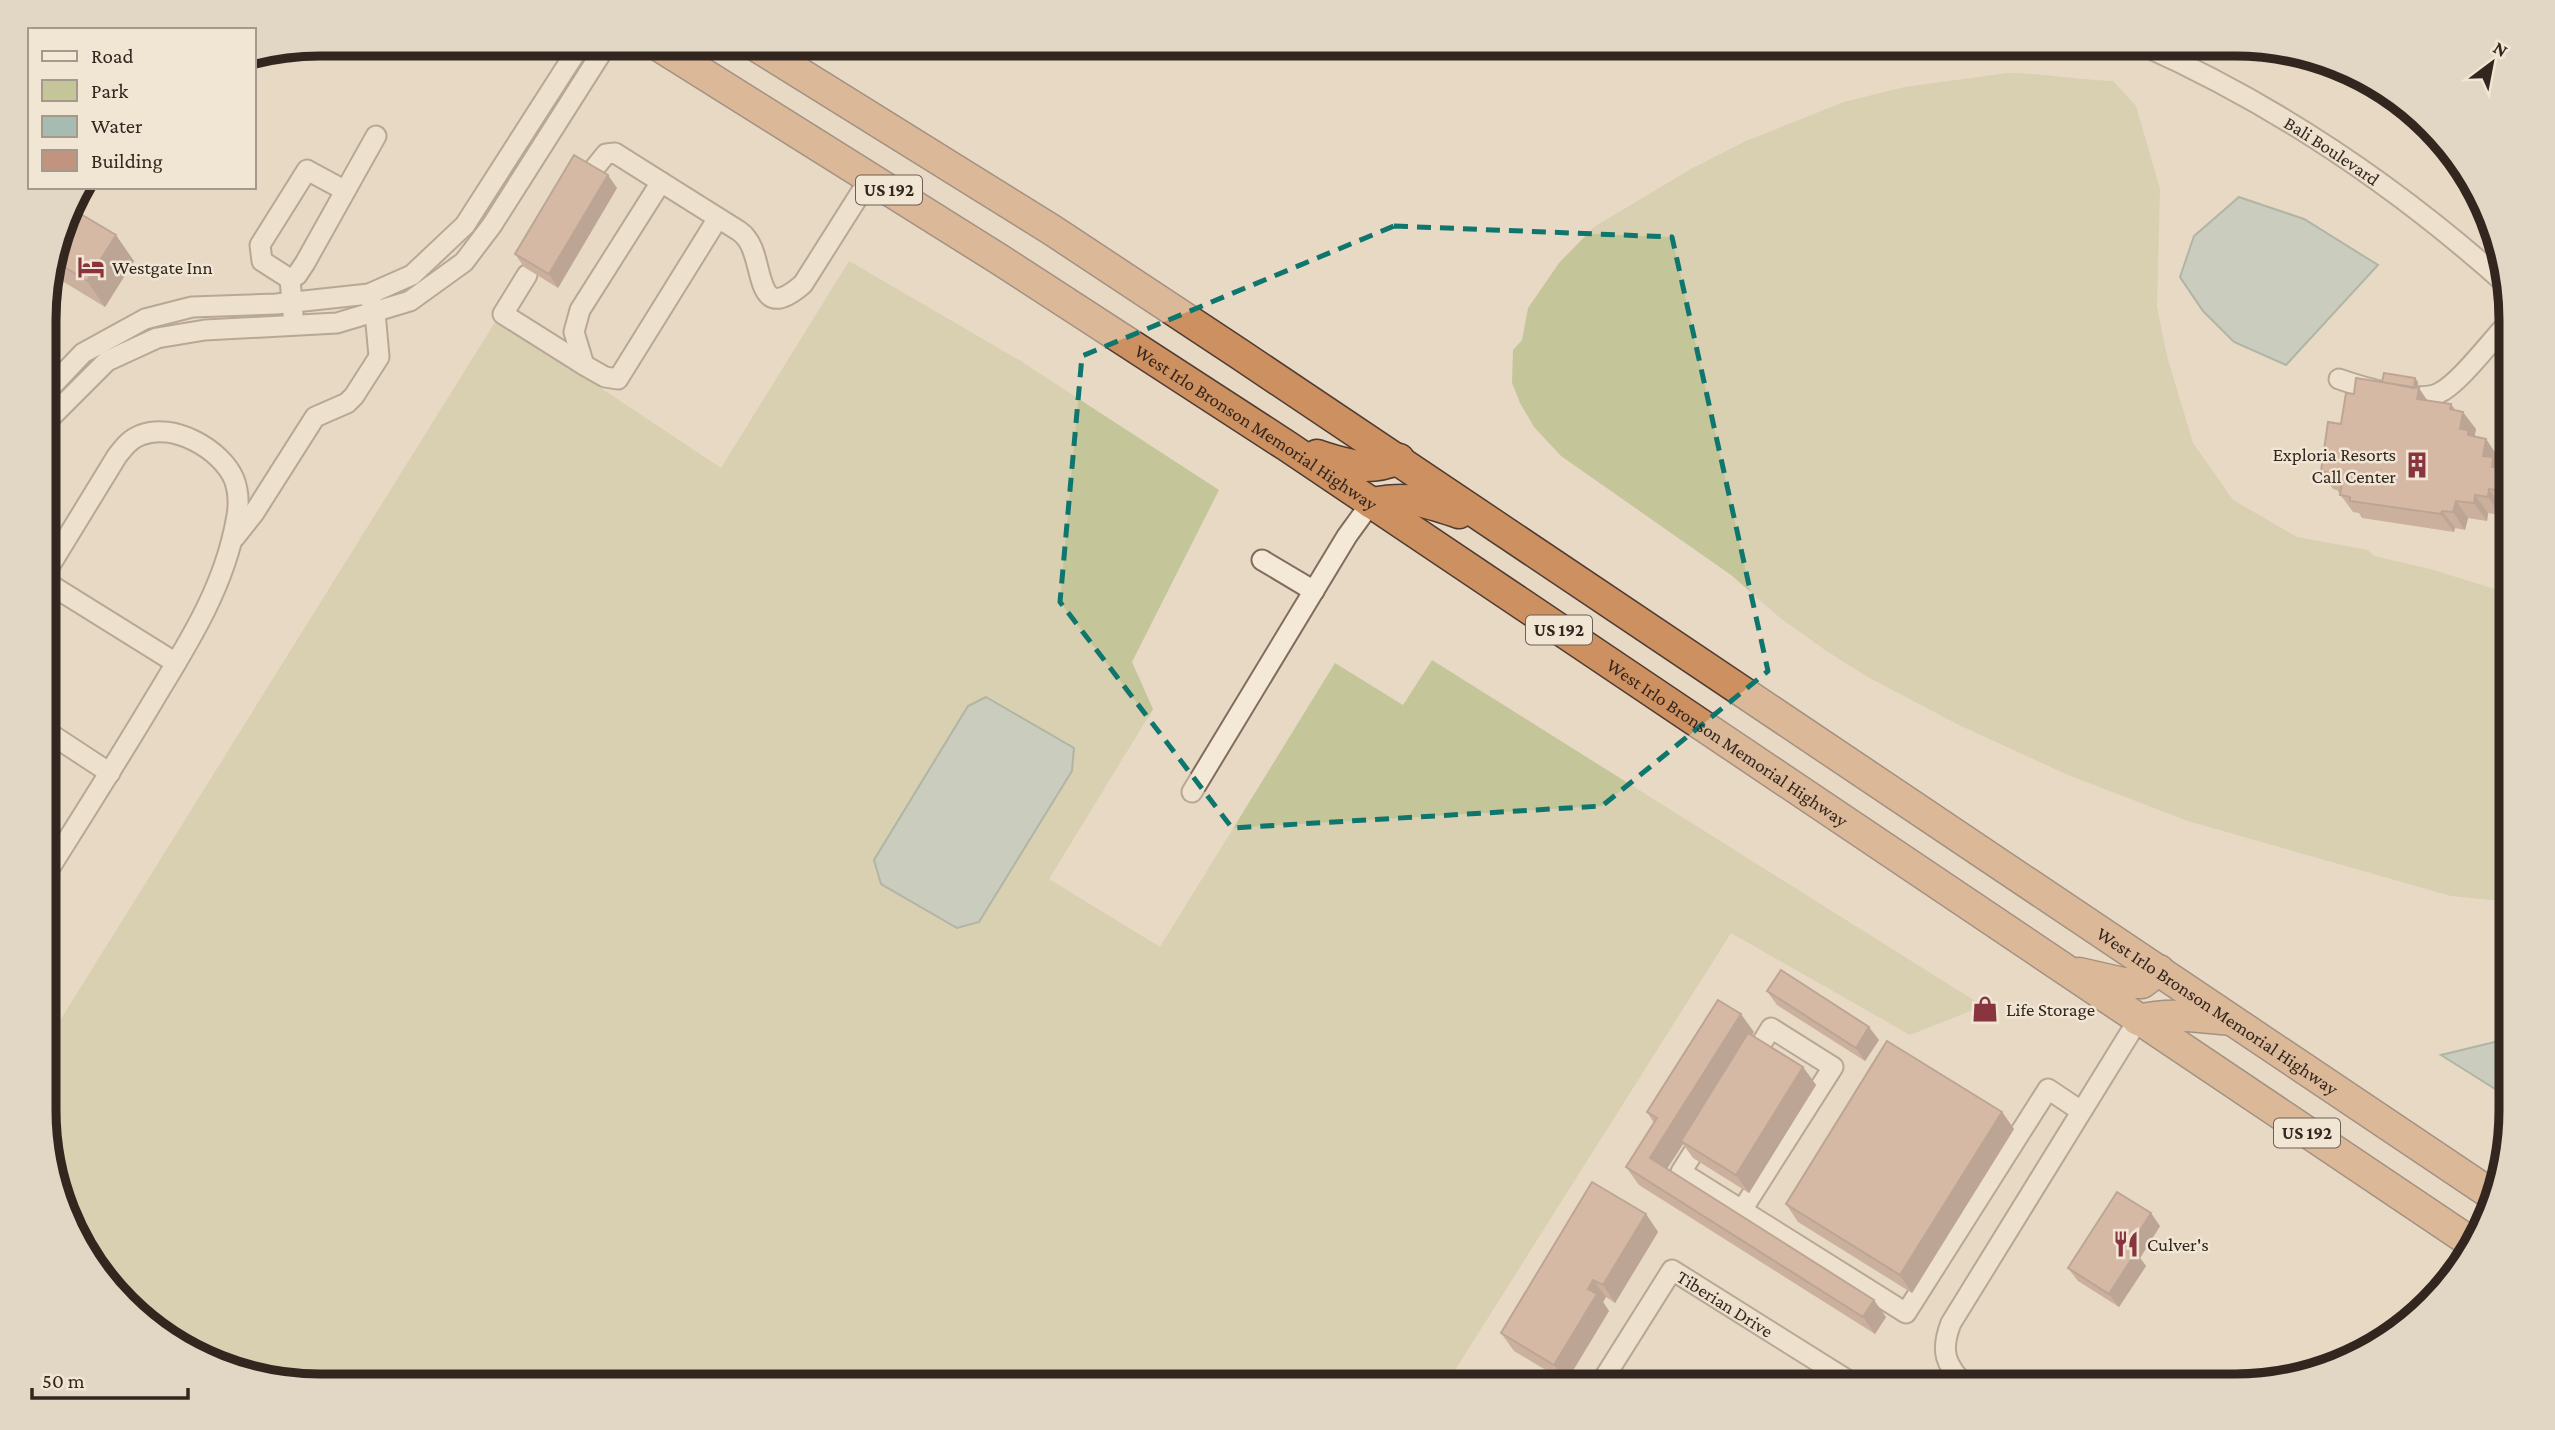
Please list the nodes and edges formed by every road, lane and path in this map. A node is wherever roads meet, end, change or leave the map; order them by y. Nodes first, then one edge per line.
1 (573, 56) edge
2 (599, 56) edge
3 (675, 56) edge
4 (772, 56) edge
5 (2166, 56) edge
6 (376, 136) dead end
7 (593, 170) edge
8 (870, 178) junction
9 (661, 182) junction
10 (344, 190) junction
11 (718, 218) junction
12 (527, 275) edge
13 (2495, 275) edge
14 (290, 279) junction
15 (292, 302) junction
16 (372, 303) junction
17 (293, 326) junction
18 (2499, 333) edge
19 (584, 365) junction
20 (2339, 379) dead end
21 (56, 382) edge
22 (56, 412) edge
23 (1287, 446) junction
24 (1399, 459) junction
25 (1371, 503) junction
26 (1499, 527) junction
27 (230, 543) junction
28 (56, 556) edge
29 (1262, 559) dead end
30 (56, 588) edge
31 (1314, 592) junction
32 (176, 663) junction
33 (56, 738) edge
34 (110, 773) junction
35 (1192, 792) dead end
36 (56, 857) edge
37 (2059, 967) junction
38 (2159, 970) junction
39 (2138, 1020) junction
40 (2235, 1021) junction
41 (1737, 1083) edge
42 (2081, 1111) junction
43 (1716, 1116) edge
44 (2486, 1191) edge
45 (1742, 1210) junction
46 (2466, 1239) edge
47 (1607, 1374) edge
48 (1838, 1374) edge
49 (1957, 1374) edge

1 - 16 street
2 - 16 street
3 - 8 highway, West Irlo Bronson Memorial Highway / US 192
4 - 24 highway, West Irlo Bronson Memorial Highway / US 192
5 - 13 street, Bali Boulevard
6 - 10 street
7 - 9 street
8 - 11 street
8 - 23 highway, West Irlo Bronson Memorial Highway / US 192
9 - 11 street
9 - 19 street
10 - 14 street
10 - 14 street
11 - 19 street
12 - 19 street
14 - 15 street
15 - 16 street
15 - 17 street
15 - 21 street
16 - 17 street
16 - 27 street
17 - 22 street
18 - 20 street
23 - 24 highway
23 - 25 highway, West Irlo Bronson Memorial Highway / US 192
24 - 26 highway, West Irlo Bronson Memorial Highway / US 192
25 - 26 highway
25 - 31 street
25 - 37 highway, West Irlo Bronson Memorial Highway / US 192
26 - 38 highway, West Irlo Bronson Memorial Highway / US 192
27 - 28 street
27 - 32 street
29 - 31 street
30 - 32 street
31 - 35 street
32 - 34 street
33 - 34 street
34 - 36 street
37 - 38 highway
37 - 39 highway, West Irlo Bronson Memorial Highway / US 192
38 - 40 highway, West Irlo Bronson Memorial Highway / US 192
39 - 40 highway
39 - 42 street
39 - 46 highway, West Irlo Bronson Memorial Highway / US 192
40 - 44 highway, West Irlo Bronson Memorial Highway / US 192
41 - 45 street
42 - 45 street
42 - 49 street
43 - 45 street
47 - 48 street, Tiberian Drive

